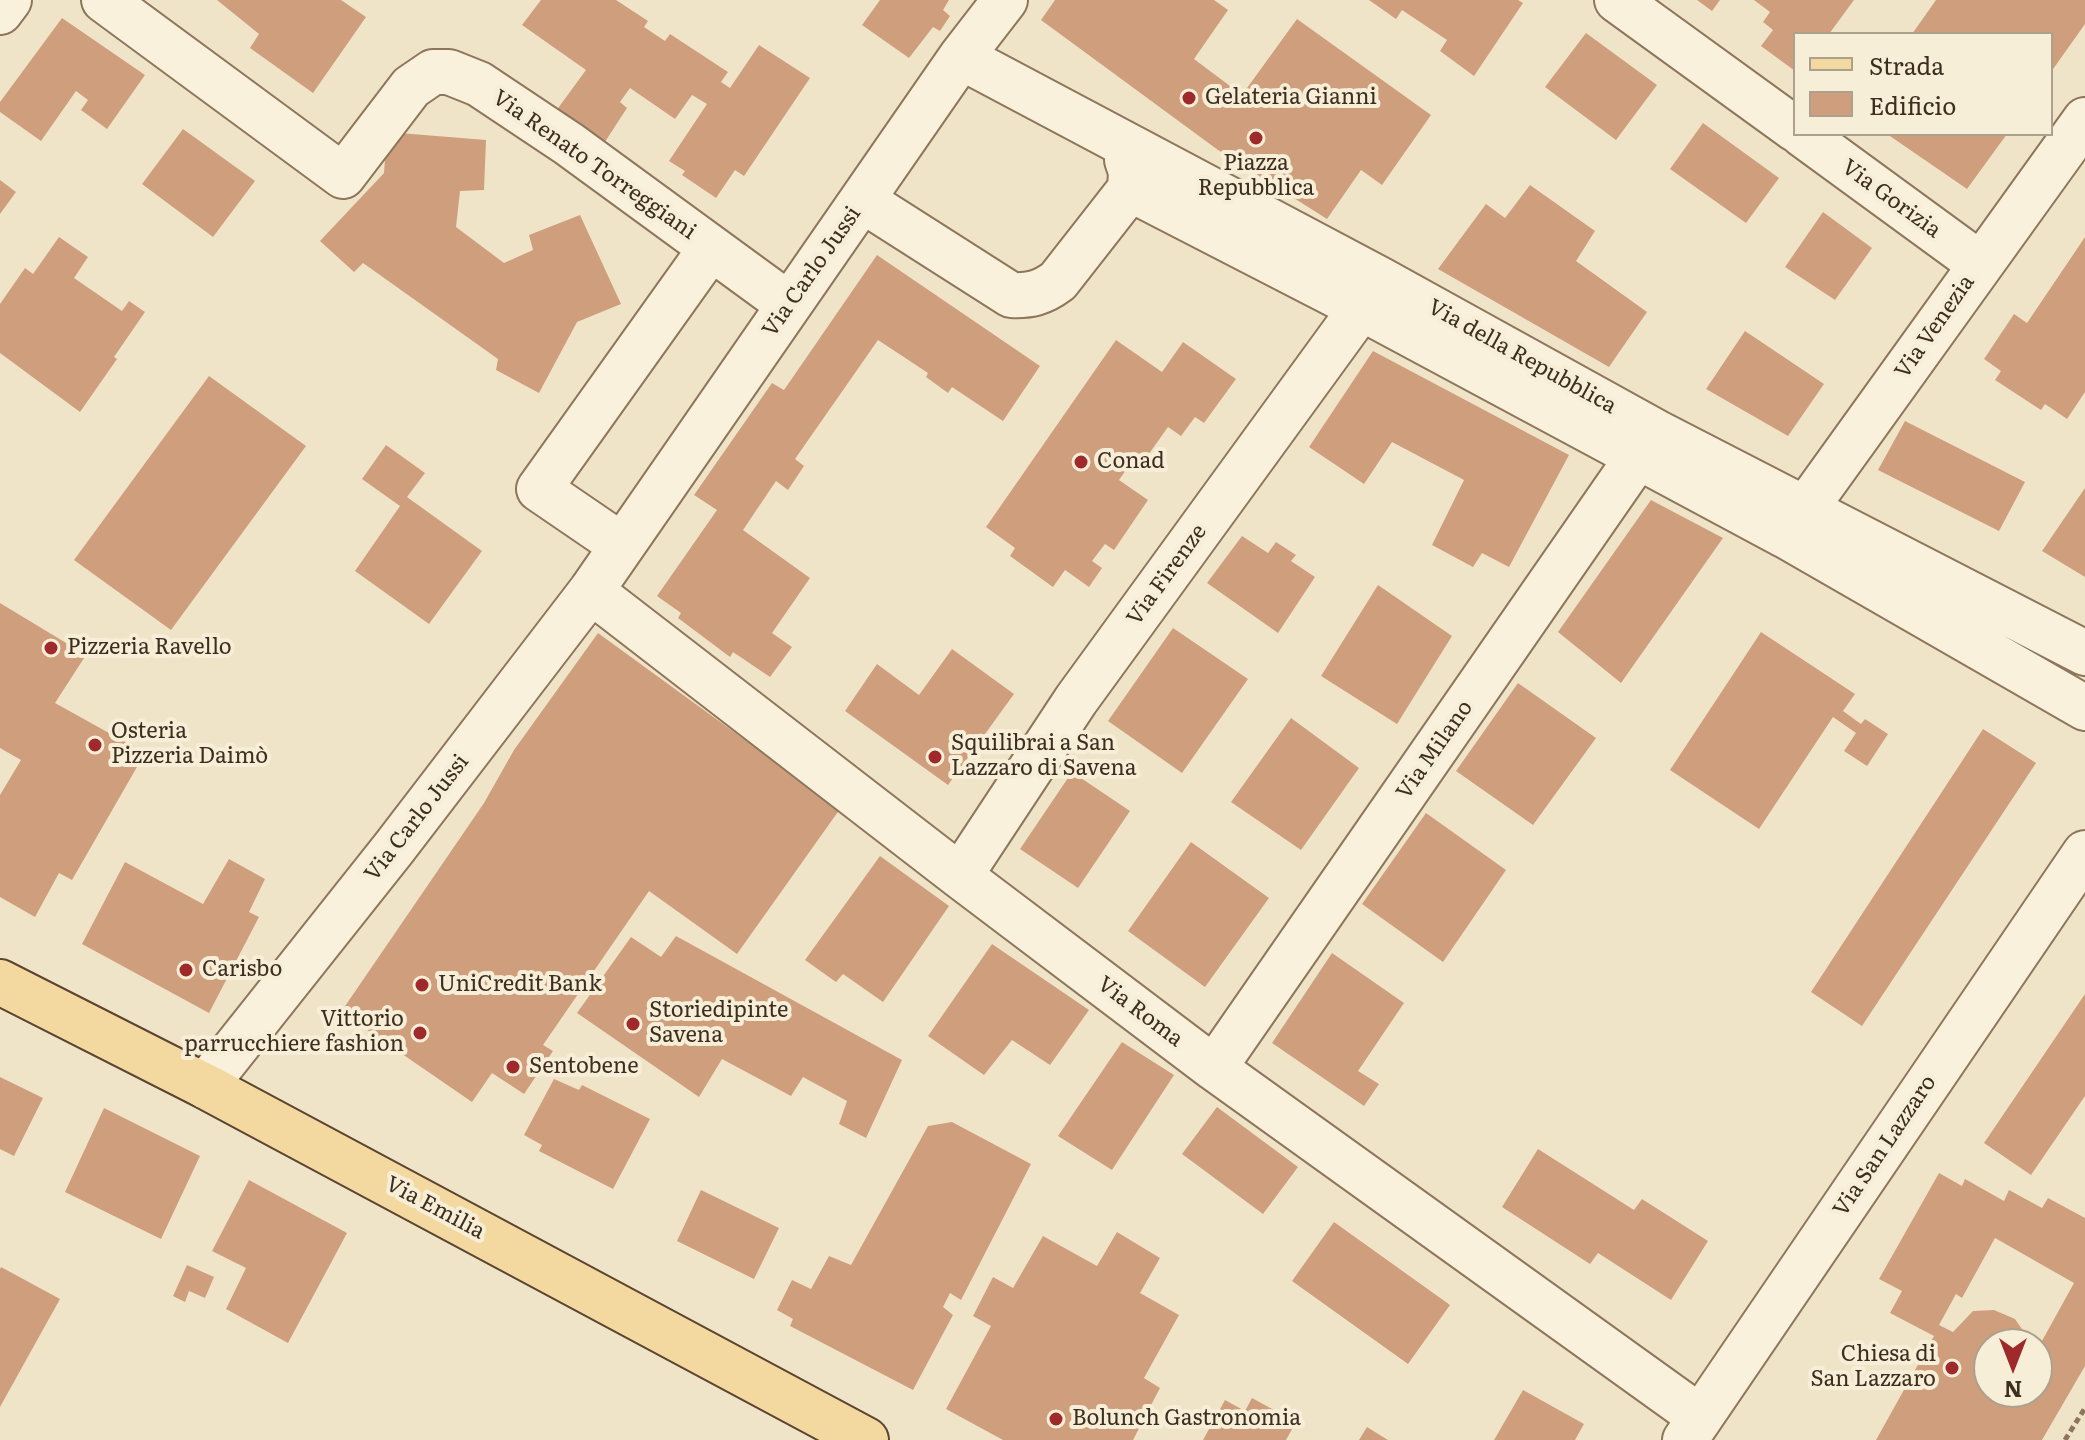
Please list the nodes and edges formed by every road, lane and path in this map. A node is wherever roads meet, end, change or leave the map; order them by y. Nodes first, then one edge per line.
1 (9, 0) edge
2 (104, 0) edge
3 (1005, 0) edge
4 (1629, 3) edge
5 (0, 12) edge
6 (961, 57) junction
7 (2085, 120) edge
8 (1793, 127) edge
9 (1805, 136) edge
10 (1118, 142) junction
11 (1130, 189) junction
12 (862, 200) junction
13 (711, 248) junction
14 (1980, 264) junction
15 (1371, 294) junction
16 (788, 304) junction
17 (1647, 444) junction
18 (1796, 522) junction
19 (621, 545) junction
20 (591, 591) junction
21 (2085, 653) edge
22 (2085, 708) edge
23 (2085, 853) edge
24 (960, 876) junction
25 (0, 982) edge
26 (1214, 1068) junction
27 (205, 1086) junction
28 (2085, 1408) edge
29 (1693, 1428) edge
30 (866, 1440) edge
31 (2065, 1440) edge

1 - 5 street
2 - 13 street, Via Renato Torreggiani
3 - 6 street, Via Carlo Jussi
4 - 8 street
6 - 10 street, Via della Repubblica
6 - 12 street, Via Carlo Jussi
7 - 14 street, Via Venezia
9 - 14 street, Via Gorizia
10 - 11 street
10 - 15 street, Via della Repubblica
11 - 12 street
11 - 15 street, Via della Repubblica
12 - 16 street, Via Carlo Jussi
13 - 16 street, Via Renato Torreggiani
13 - 19 street
14 - 18 street, Via Venezia
15 - 17 street, Via della Repubblica
15 - 24 street, Via Firenze
16 - 19 street, Via Carlo Jussi
17 - 18 street, Via della Repubblica
17 - 26 street, Via Milano
18 - 21 street, Via della Repubblica
18 - 22 street, Via della Repubblica
19 - 20 street, Via Carlo Jussi
20 - 24 street, Via Roma
20 - 27 street, Via Carlo Jussi
23 - 29 street, Via San Lazzaro
24 - 26 street, Via Roma
25 - 27 main road, Via Emilia
26 - 29 street, Via Roma
27 - 30 main road, Via Emilia
28 - 31 path

